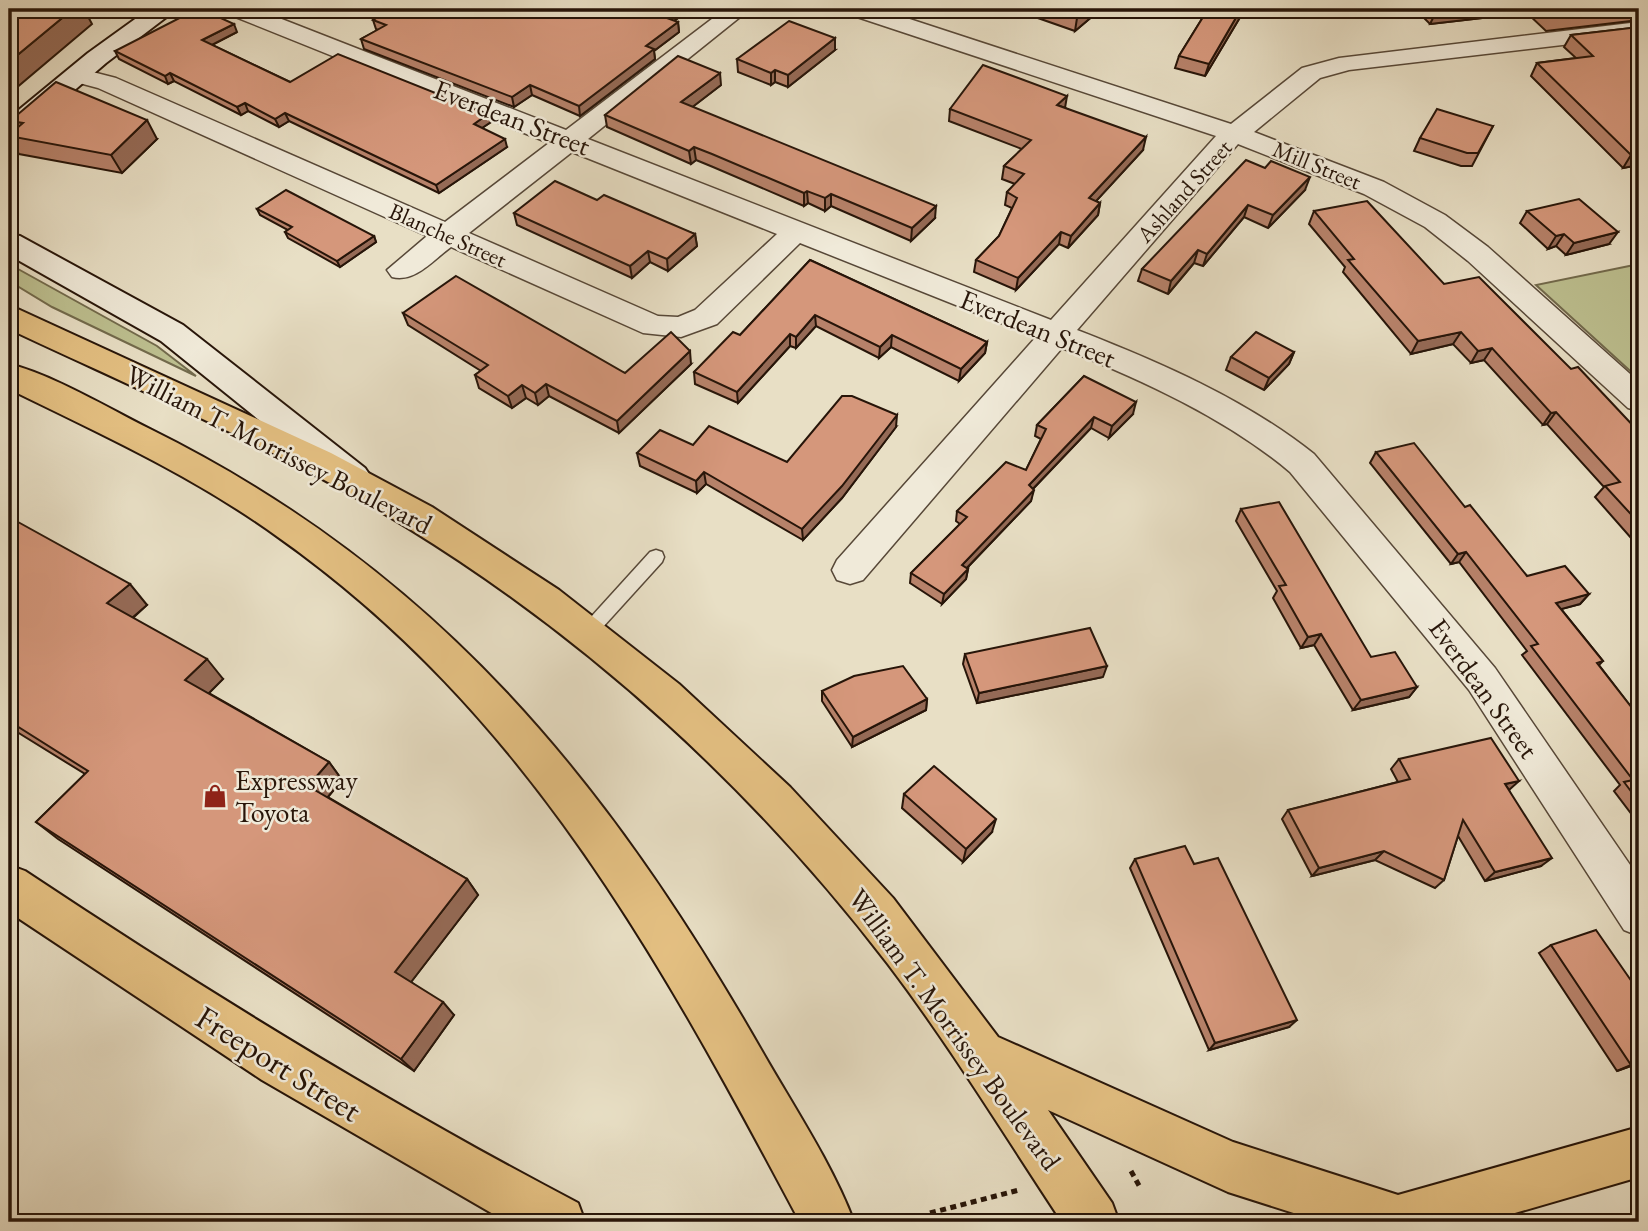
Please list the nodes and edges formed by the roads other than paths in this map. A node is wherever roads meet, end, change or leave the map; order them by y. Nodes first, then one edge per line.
1 (165, 9) edge
2 (236, 9) edge
3 (739, 9) edge
4 (856, 9) edge
5 (1616, 9) edge
6 (1639, 29) edge
7 (77, 75) junction
8 (9, 132) edge
9 (1236, 134) junction
10 (571, 139) junction
11 (796, 230) junction
12 (448, 235) junction
13 (9, 243) edge
14 (402, 271) dead end
15 (9, 316) edge
16 (1057, 334) junction
17 (9, 374) edge
18 (1639, 400) edge
19 (369, 490) junction
20 (656, 557) dead end
21 (850, 570) dead end
22 (587, 633) junction
23 (9, 886) edge
24 (1639, 915) edge
25 (980, 1054) junction
26 (1639, 1152) edge
27 (559, 1222) edge
28 (828, 1222) edge
29 (1093, 1222) edge
30 (1397, 1222) edge

1 - 7 main road
2 - 10 street, Everdean Street
3 - 10 street
4 - 9 street, Mill Street
5 - 6 street
6 - 9 street, Ashland Street
7 - 8 main road
7 - 12 street, Blanche Street
9 - 16 street, Ashland Street
9 - 18 street, Mill Street
10 - 11 street, Everdean Street
10 - 12 street
11 - 12 street, Blanche Street
11 - 16 street, Everdean Street
12 - 14 street
13 - 19 main road
15 - 19 main road, William T. Morrissey Boulevard
16 - 21 street, Ashland Street
16 - 24 street, Everdean Street
17 - 28 main road, William T. Morrissey Boulevard
19 - 22 main road, William T. Morrissey Boulevard
20 - 22 lane
22 - 25 main road, William T. Morrissey Boulevard
23 - 27 main road, Freeport Street
25 - 29 main road, William T. Morrissey Boulevard
25 - 30 main road
26 - 30 main road

